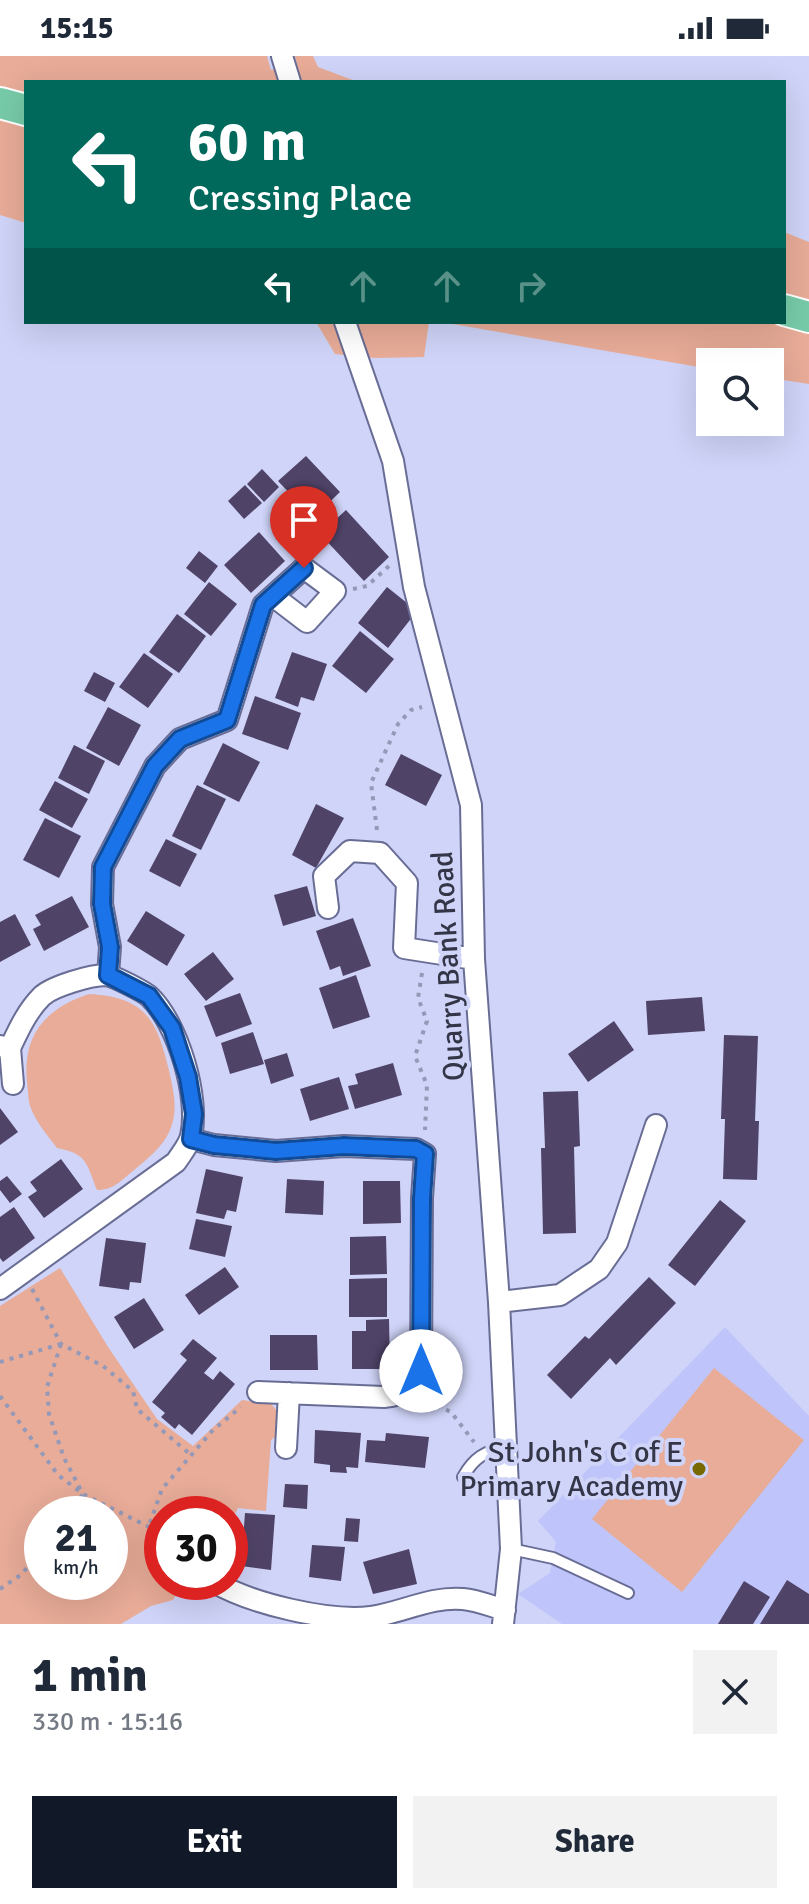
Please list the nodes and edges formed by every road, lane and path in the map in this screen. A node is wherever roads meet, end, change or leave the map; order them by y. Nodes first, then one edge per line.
1 (0, 103) edge
2 (24, 109) edge
3 (786, 311) edge
4 (809, 317) edge
5 (346, 324) edge
6 (407, 549) junction
7 (335, 591) junction
8 (273, 596) junction
9 (443, 700) junction
10 (380, 853) junction
11 (328, 908) dead end
12 (426, 951) junction
13 (474, 959) junction
14 (108, 975) junction
15 (5, 1047) edge
16 (13, 1084) dead end
17 (656, 1125) dead end
18 (191, 1139) junction
19 (425, 1154) junction
20 (23, 1273) junction
21 (0, 1289) edge
22 (499, 1302) junction
23 (61, 1344) junction
24 (0, 1362) edge
25 (411, 1388) junction
26 (258, 1392) joint
27 (289, 1393) junction
28 (0, 1396) edge
29 (506, 1446) junction
30 (286, 1448) dead end
31 (483, 1453) junction
32 (191, 1455) junction
33 (463, 1477) dead end
34 (83, 1494) junction
35 (161, 1496) edge
36 (144, 1530) edge
37 (511, 1549) junction
38 (24, 1571) edge
39 (0, 1589) edge
40 (628, 1593) dead end
41 (248, 1595) edge
42 (504, 1617) edge

1 - 2 main road
3 - 4 main road
5 - 6 street, Quarry Bank Road
6 - 7 path
6 - 9 street, Quarry Bank Road
7 - 8 street
7 - 8 street
8 - 14 street
9 - 10 path
9 - 13 street, Quarry Bank Road
10 - 11 street
10 - 12 street
12 - 13 street
12 - 19 path
13 - 22 street, Quarry Bank Road
14 - 15 street
14 - 18 street
15 - 16 street
17 - 22 street
18 - 19 street
18 - 20 street
19 - 25 street
20 - 21 street
20 - 23 path
22 - 29 street, Quarry Bank Road
23 - 24 path
23 - 32 path
23 - 34 path
25 - 27 street
25 - 31 path
26 - 27 street
26 - 32 path
27 - 30 street
28 - 34 path
29 - 31 lane
29 - 37 street, Quarry Bank Road
31 - 33 lane
32 - 35 path
34 - 36 path
37 - 40 lane
37 - 42 street, Quarry Bank Road
38 - 39 path
41 - 42 street

